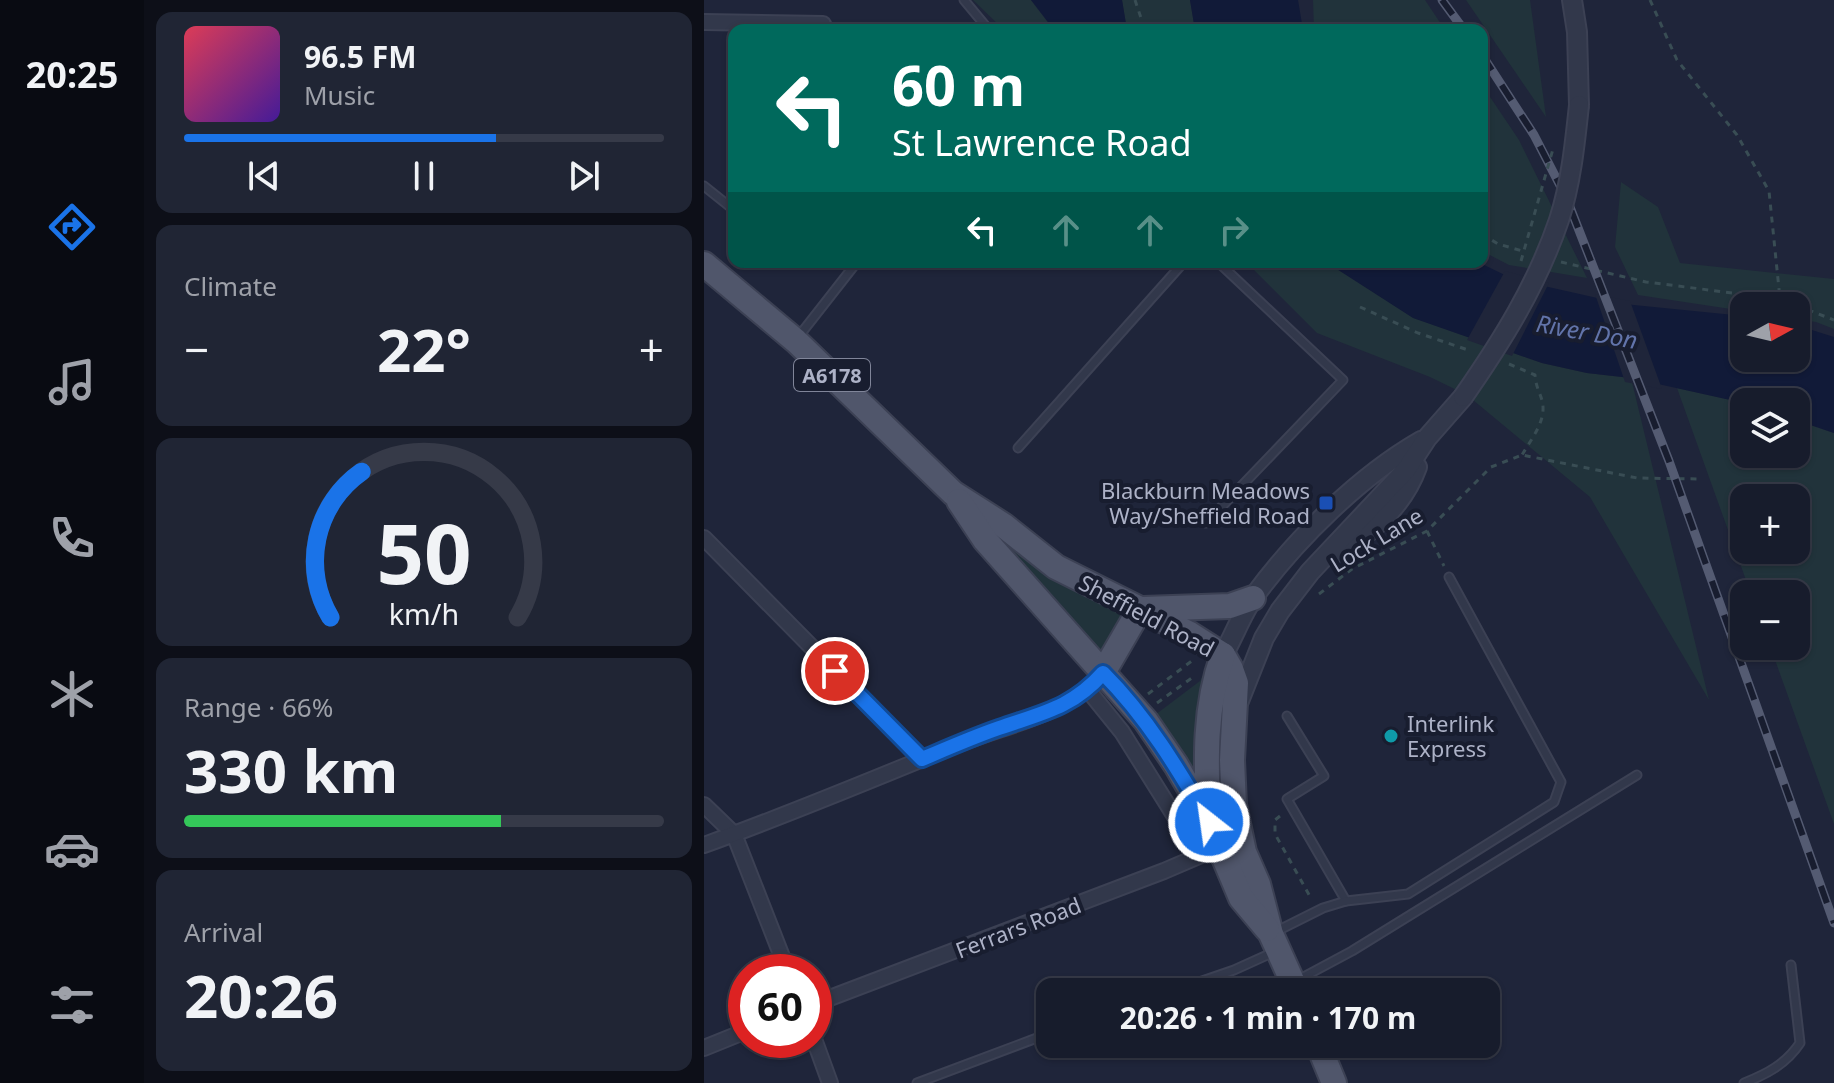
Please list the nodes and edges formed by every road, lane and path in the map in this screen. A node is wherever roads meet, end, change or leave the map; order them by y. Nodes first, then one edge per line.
1 (964, 0) edge
2 (1135, 0) edge
3 (1572, 0) edge
4 (1650, 0) edge
5 (704, 22) edge
6 (823, 24) dead end
7 (984, 24) edge
8 (1143, 24) edge
9 (1555, 145) dead end
10 (704, 186) edge
11 (728, 205) edge
12 (1488, 238) edge
13 (1527, 252) dead end
14 (1555, 261) dead end
15 (1520, 262) dead end
16 (704, 264) edge
17 (852, 268) edge
18 (1179, 268) edge
19 (1224, 268) edge
20 (1779, 292) edge
21 (1730, 293) edge
22 (1810, 311) edge
23 (1834, 320) edge
24 (796, 341) junction
25 (1427, 438) junction
26 (1018, 448) dead end
27 (1699, 479) dead end
28 (953, 493) junction
29 (1206, 523) dead end
30 (1427, 531) junction
31 (704, 538) edge
32 (1449, 577) joint
33 (1316, 596) dead end
34 (1253, 598) junction
35 (1140, 609) junction
36 (1214, 649) junction
37 (1096, 682) junction
38 (1133, 705) junction
39 (1236, 708) junction
40 (1287, 716) dead end
41 (922, 759) junction
42 (1637, 775) dead end
43 (704, 805) edge
44 (1234, 805) junction
45 (1209, 822) junction
46 (1184, 831) dead end
47 (734, 834) junction
48 (704, 845) edge
49 (1220, 847) junction
50 (1346, 901) junction
51 (1275, 942) junction
52 (781, 954) edge
53 (1791, 965) dead end
54 (1211, 978) edge
55 (1291, 978) edge
56 (1309, 978) edge
57 (832, 997) edge
58 (728, 1038) edge
59 (1036, 1038) edge
60 (704, 1048) edge
61 (821, 1058) edge
62 (1324, 1058) edge
63 (830, 1083) edge
64 (917, 1083) edge
65 (1334, 1083) edge
66 (1744, 1083) edge

1 - 7 lane
2 - 8 path
3 - 25 street, bridge
4 - 20 path
5 - 6 street
9 - 15 path, bridge
10 - 11 lane
12 - 13 path
14 - 21 path
16 - 24 main road, Sheffield Road / A6178
17 - 24 lane
18 - 26 lane
19 - 29 lane
22 - 23 path
24 - 28 main road, Sheffield Road / A6178
25 - 34 street
25 - 39 street
27 - 30 path, Lock Lane
28 - 35 main road, Sheffield Road / A6178
28 - 37 main road, Sheffield Road / A6178
30 - 32 path
30 - 33 path, Lock Lane
31 - 41 street
32 - 50 lane
34 - 35 main road
34 - 36 street
35 - 36 main road, Sheffield Road / A6178
35 - 37 main road
36 - 38 path
36 - 39 main road, Sheffield Road / A6178
36 - 45 main road
37 - 38 main road, Sheffield Road / A6178
37 - 41 street
37 - 46 street, Sheffield Road
38 - 45 main road, Sheffield Road / A6178
39 - 44 main road, Sheffield Road / A6178
40 - 50 lane
41 - 47 street
42 - 56 lane
43 - 47 street
44 - 49 main road
44 - 51 main road, Sheffield Road / A6178
45 - 49 main road, Sheffield Road / A6178
47 - 48 street
47 - 52 street
49 - 51 main road, Sheffield Road / A6178
49 - 57 street, Ferrars Road
50 - 51 lane
51 - 54 lane
51 - 55 main road, Sheffield Road / A6178
53 - 66 lane
58 - 60 street
59 - 64 lane
61 - 63 street
62 - 65 main road

